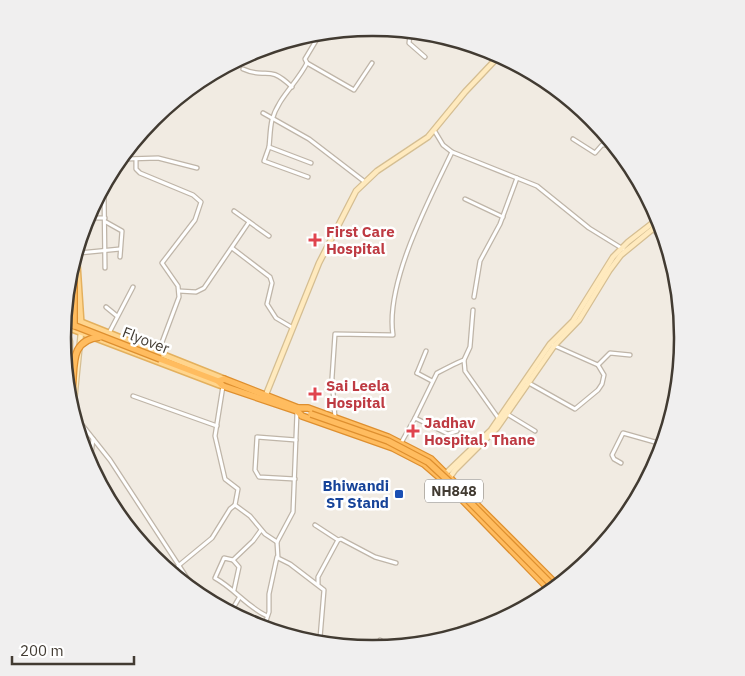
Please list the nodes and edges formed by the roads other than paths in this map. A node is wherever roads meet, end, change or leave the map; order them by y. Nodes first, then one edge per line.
1 (409, 39) edge
2 (315, 42) edge
3 (424, 57) dead end
4 (494, 62) edge
5 (307, 63) junction
6 (372, 63) dead end
7 (243, 69) dead end
8 (292, 86) junction
9 (263, 112) dead end
10 (272, 118) junction
11 (434, 130) junction
12 (572, 139) dead end
13 (603, 144) edge
14 (269, 147) junction
15 (452, 152) junction
16 (129, 159) edge
17 (136, 160) junction
18 (311, 163) dead end
19 (197, 168) dead end
20 (308, 177) dead end
21 (517, 178) junction
22 (365, 182) junction
23 (465, 199) dead end
24 (105, 200) edge
25 (234, 211) dead end
26 (503, 217) junction
27 (96, 219) edge
28 (106, 220) junction
29 (249, 222) junction
30 (652, 226) edge
31 (269, 236) dead end
32 (232, 248) junction
33 (120, 249) junction
34 (106, 250) junction
35 (623, 250) junction
36 (83, 253) edge
37 (120, 257) dead end
38 (105, 268) dead end
39 (78, 275) edge
40 (133, 287) dead end
41 (179, 291) junction
42 (74, 294) edge
43 (474, 297) dead end
44 (106, 307) dead end
45 (473, 310) dead end
46 (117, 316) junction
47 (71, 321) edge
48 (81, 322) junction
49 (71, 324) edge
50 (71, 325) edge
51 (74, 326) junction
52 (294, 328) junction
53 (81, 332) junction
54 (105, 335) junction
55 (552, 345) junction
56 (426, 351) dead end
57 (158, 353) junction
58 (630, 354) dead end
59 (464, 360) junction
60 (155, 361) junction
61 (598, 365) junction
62 (73, 379) edge
63 (432, 380) junction
64 (526, 381) junction
65 (221, 383) junction
66 (75, 388) edge
67 (133, 396) dead end
68 (265, 398) junction
69 (300, 410) junction
70 (506, 414) junction
71 (335, 418) junction
72 (415, 418) junction
73 (500, 421) junction
74 (217, 426) junction
75 (85, 428) edge
76 (364, 428) junction
77 (457, 431) dead end
78 (535, 431) dead end
79 (362, 436) junction
80 (93, 438) junction
81 (296, 440) junction
82 (655, 442) edge
83 (401, 443) junction
84 (92, 447) edge
85 (621, 463) dead end
86 (449, 475) junction
87 (295, 479) junction
88 (443, 481) junction
89 (235, 505) junction
90 (315, 524) dead end
91 (260, 530) junction
92 (338, 540) junction
93 (277, 542) junction
94 (277, 556) junction
95 (233, 560) junction
96 (396, 562) dead end
97 (178, 566) junction
98 (181, 571) edge
99 (550, 582) edge
100 (550, 582) edge
101 (550, 582) edge
102 (318, 585) junction
103 (234, 591) junction
104 (239, 598) junction
105 (234, 606) edge
106 (267, 616) junction
107 (266, 620) edge
108 (320, 635) edge

1 - 3 street
2 - 5 street
4 - 11 street
5 - 6 street
5 - 8 street
7 - 8 street
8 - 10 street
9 - 10 street
10 - 14 street
10 - 22 street
11 - 15 street
11 - 22 street
12 - 13 street
14 - 18 street
14 - 20 street
15 - 21 street
15 - 71 street
16 - 17 street
17 - 19 street
17 - 41 street
21 - 26 street
21 - 35 street
22 - 52 street
23 - 26 street
24 - 28 street
25 - 29 street
26 - 43 street
27 - 28 street
28 - 33 street
28 - 34 street
29 - 31 street
29 - 32 street
30 - 35 street
32 - 41 street
32 - 52 street
33 - 34 street
33 - 37 street
34 - 36 street
34 - 38 street
35 - 55 street
39 - 48 main road
40 - 46 street
41 - 57 street
42 - 51 highway, bridge
44 - 46 street
45 - 59 street
46 - 54 street
47 - 48 main road
48 - 53 main road
48 - 54 main road
49 - 51 highway, Flyover / NH848, bridge
50 - 53 main road
51 - 54 highway, Flyover / NH848, bridge
52 - 68 street
53 - 60 main road
53 - 66 street
54 - 57 main road
54 - 62 highway, bridge
54 - 65 highway, Flyover / NH848, bridge
55 - 61 street
55 - 64 street
56 - 63 street
57 - 60 street
57 - 65 main road
58 - 61 street
59 - 63 street
59 - 73 street
60 - 65 main road
61 - 64 street
63 - 72 street
64 - 70 street
64 - 73 street
65 - 68 highway, NH848
65 - 74 street
67 - 74 street
68 - 69 highway, NH848
69 - 71 highway, NH848
69 - 79 highway, NH848
69 - 81 street
69 - 99 highway, bridge
70 - 73 street
70 - 78 street
71 - 76 highway, NH848
72 - 77 street
72 - 83 street
73 - 86 street
74 - 89 street
75 - 80 street
76 - 79 street
76 - 83 highway, NH848
79 - 88 highway, NH848
80 - 84 street
80 - 97 street
81 - 87 street
81 - 87 street
82 - 85 street
83 - 86 highway, NH848
86 - 88 street
86 - 100 highway, NH848
87 - 93 street
88 - 101 highway, NH848
89 - 91 street
89 - 97 street
90 - 92 street
91 - 93 street
91 - 95 street
92 - 96 street
92 - 102 street
93 - 94 street
94 - 102 street
94 - 106 street
95 - 103 street
95 - 103 street
97 - 98 street
102 - 108 street
103 - 104 street
104 - 105 street
104 - 106 street
106 - 107 street

